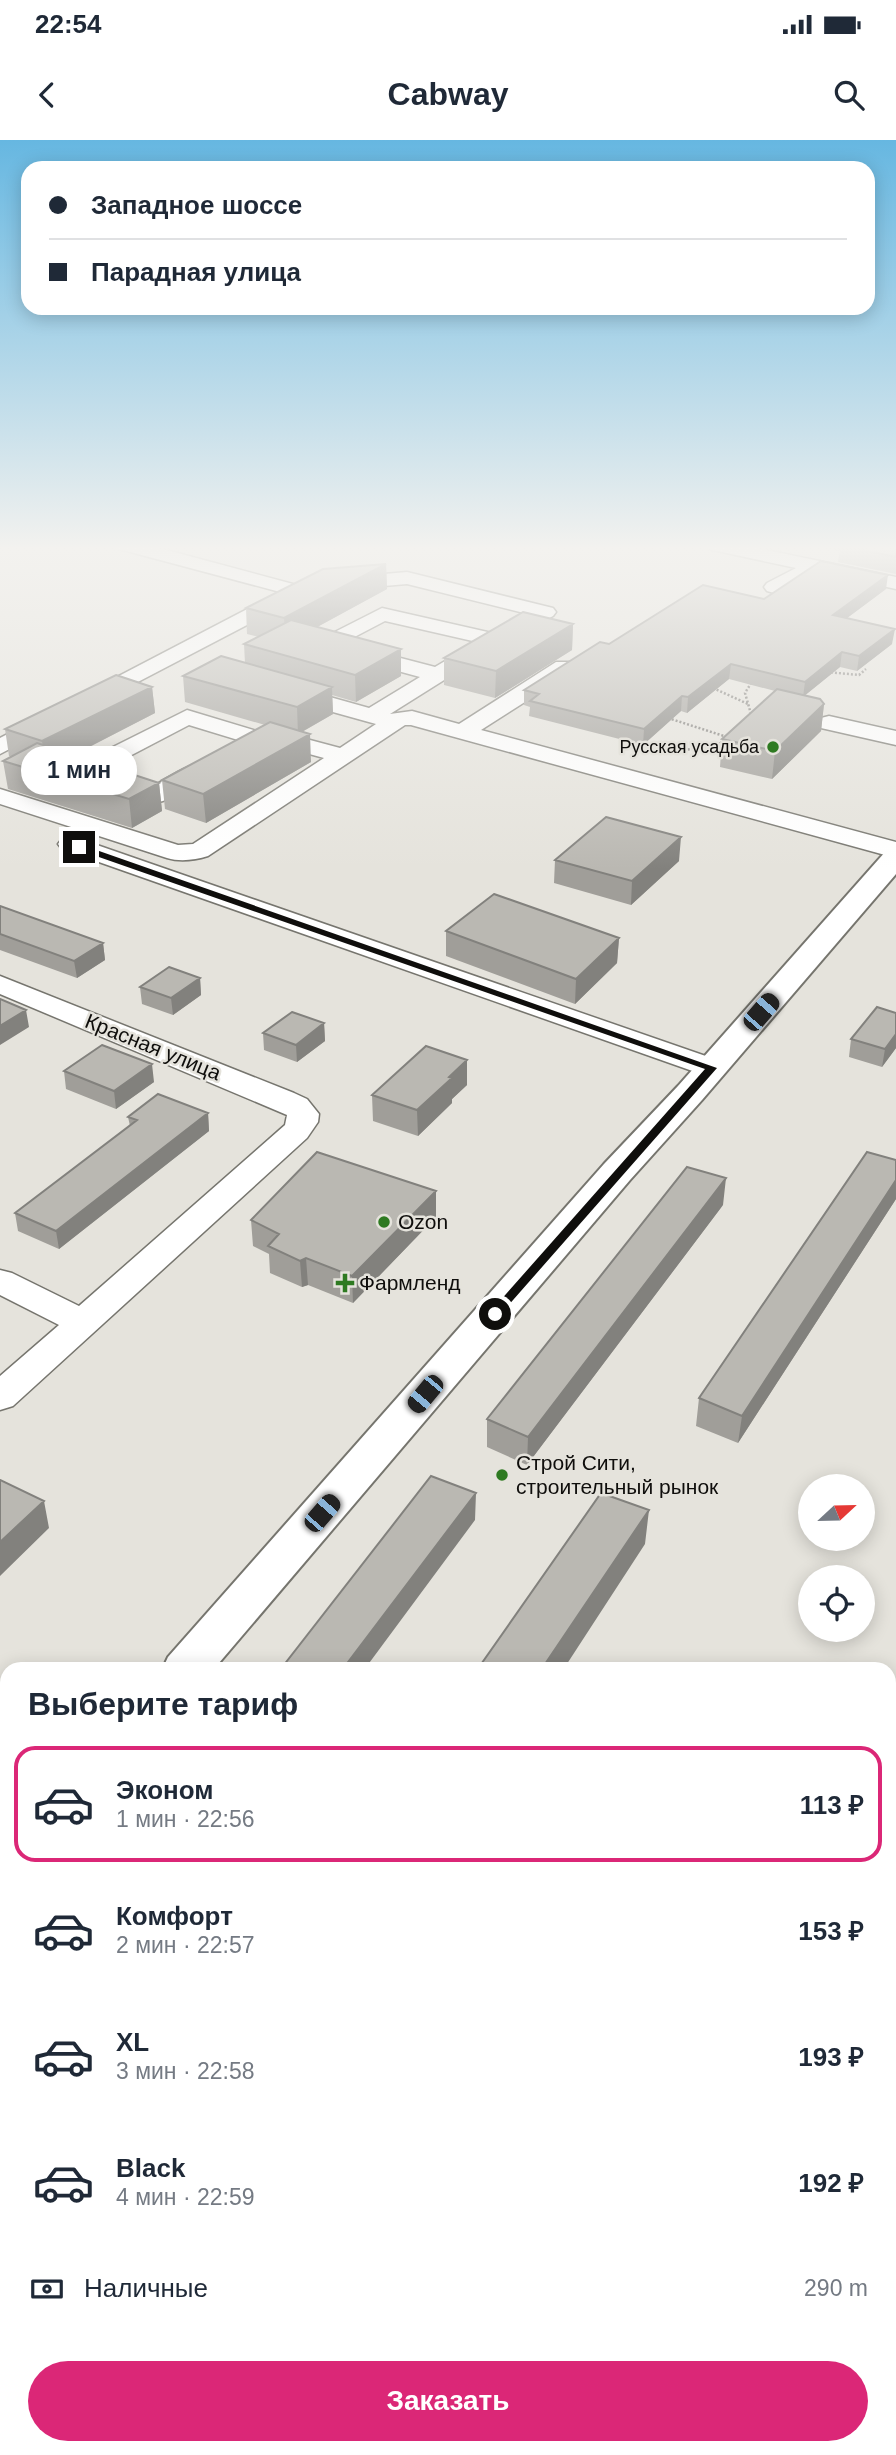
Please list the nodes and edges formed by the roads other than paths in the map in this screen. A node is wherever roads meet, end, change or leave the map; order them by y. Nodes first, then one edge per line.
1 (178, 653) edge
2 (355, 653) edge
3 (474, 653) edge
4 (169, 658) junction
5 (578, 659) edge
6 (194, 665) dead end
7 (439, 675) junction
8 (270, 687) edge
9 (383, 719) junction
10 (829, 723) dead end
11 (463, 731) junction
12 (891, 731) edge
13 (258, 739) junction
14 (0, 747) edge
15 (345, 756) junction
16 (0, 796) edge
17 (0, 819) edge
18 (896, 850) edge
19 (896, 857) edge
20 (0, 984) edge
21 (712, 1068) junction
22 (0, 1281) edge
23 (82, 1322) junction
24 (0, 1397) edge
25 (192, 1662) edge

1 - 4 street
2 - 7 street
3 - 7 street
4 - 6 street
4 - 14 street
5 - 11 street
7 - 9 street
8 - 9 street
9 - 11 street
9 - 15 street
10 - 12 street
11 - 18 street
13 - 13 street
13 - 15 street
15 - 16 street
17 - 21 street
19 - 21 main road
20 - 23 street, Красная улица
21 - 25 main road
22 - 23 street
23 - 24 street

